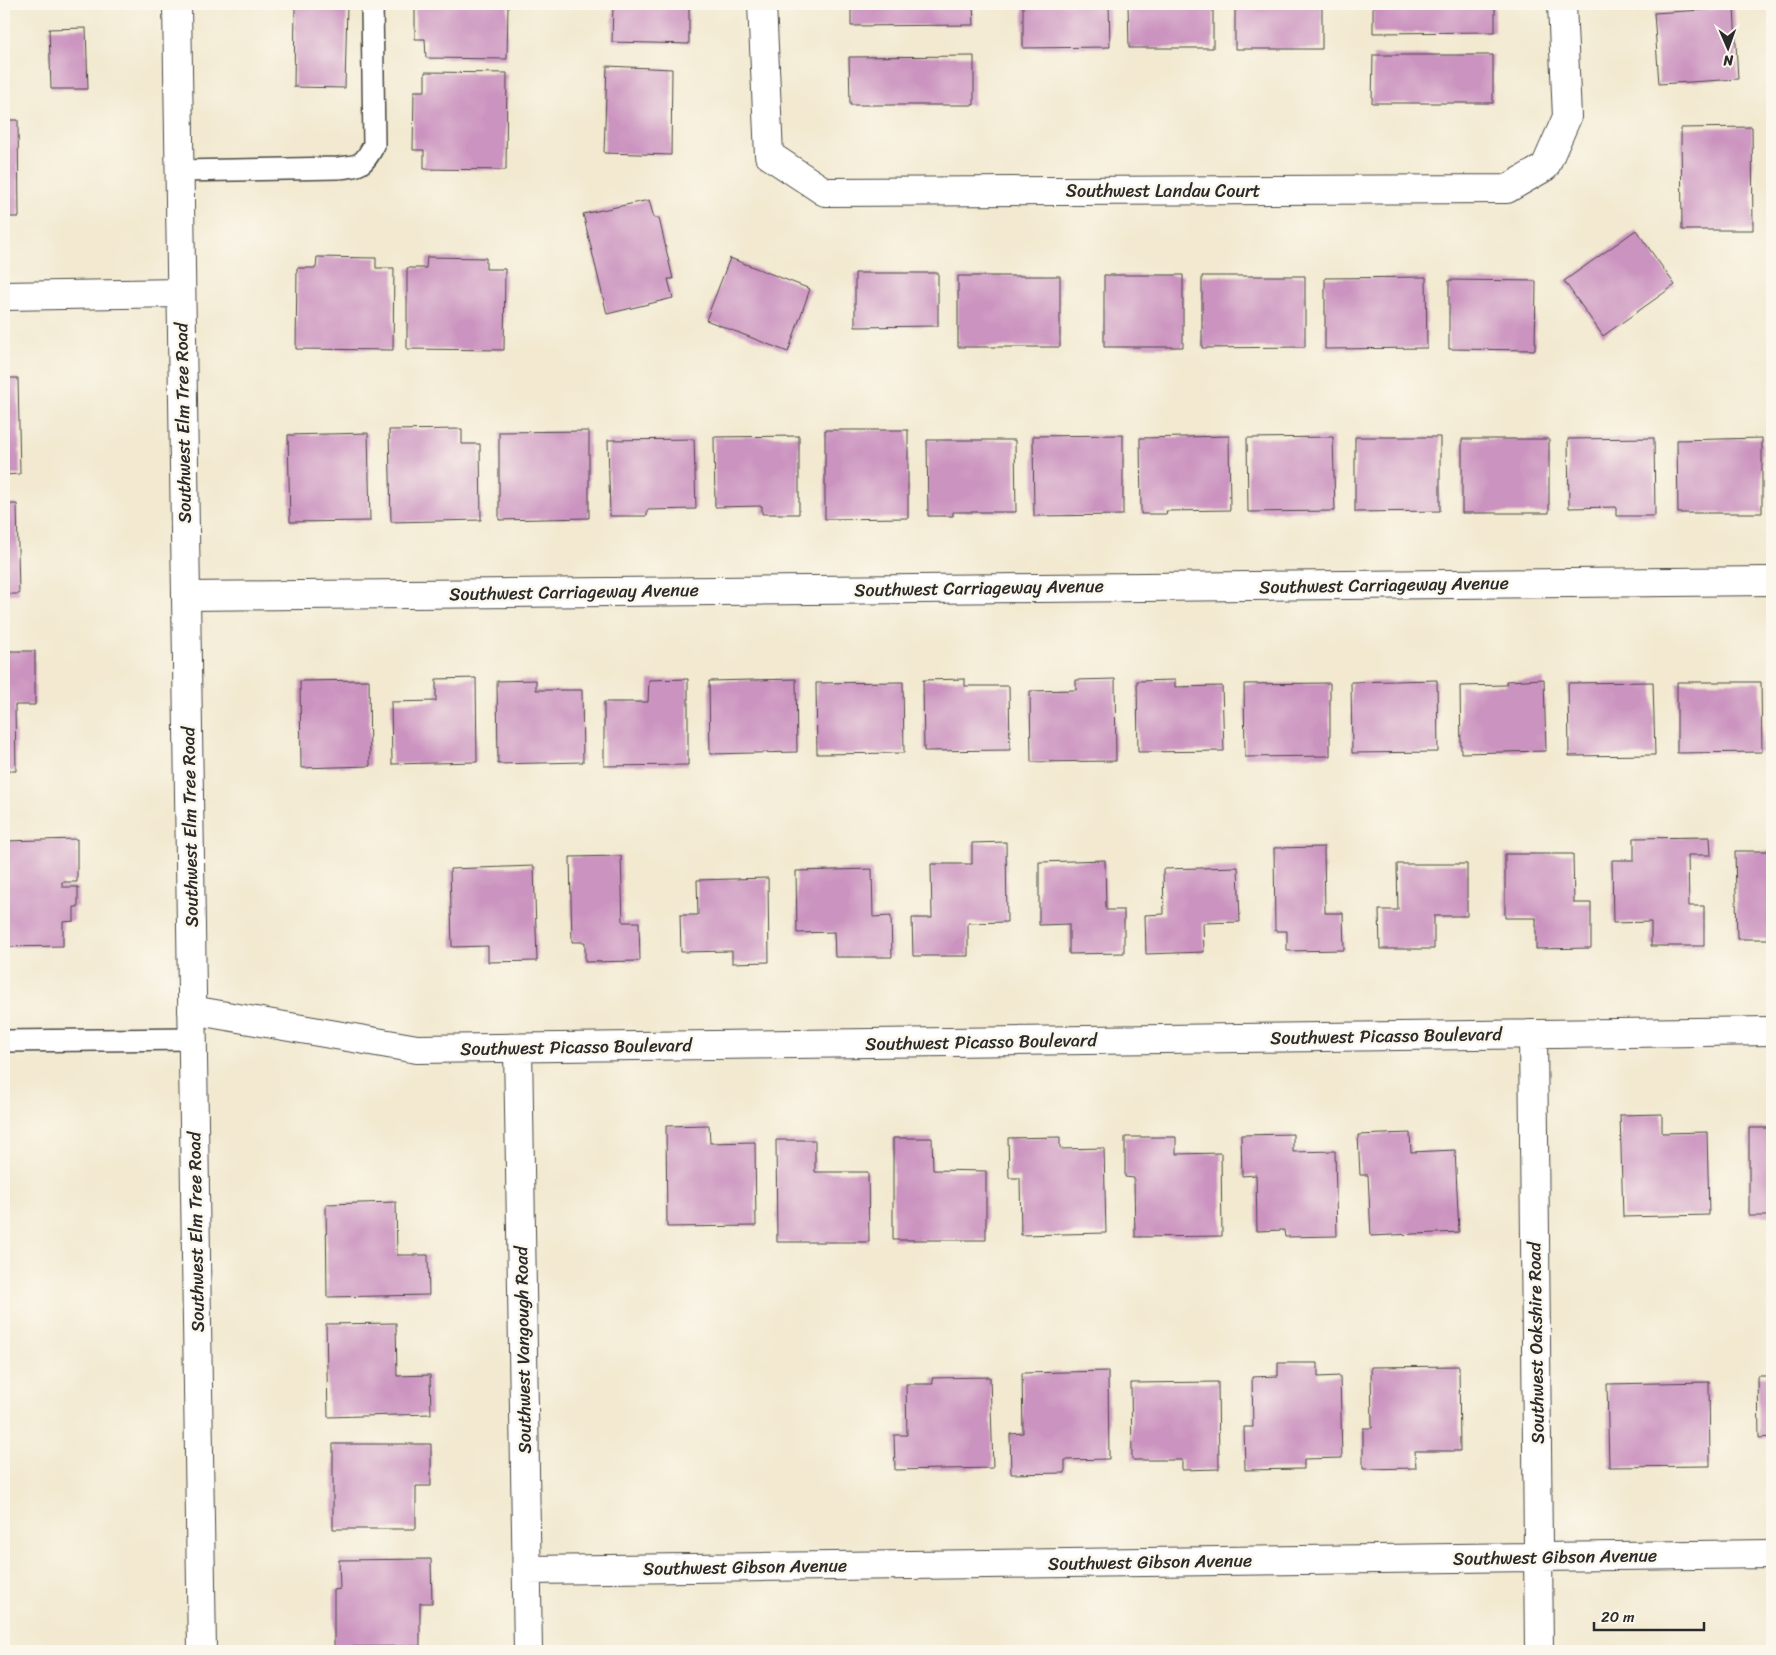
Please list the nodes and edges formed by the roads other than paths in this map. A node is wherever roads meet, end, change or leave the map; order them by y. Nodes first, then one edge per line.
1 (177, 4) edge
2 (372, 4) edge
3 (762, 4) edge
4 (1562, 4) edge
5 (179, 170) junction
6 (181, 293) junction
7 (4, 296) edge
8 (1772, 581) edge
9 (186, 596) junction
10 (192, 1010) junction
11 (1772, 1031) edge
12 (1533, 1034) junction
13 (193, 1039) junction
14 (4, 1041) edge
15 (518, 1048) junction
16 (1772, 1554) edge
17 (1538, 1557) junction
18 (528, 1570) junction
19 (202, 1651) edge
20 (528, 1651) edge
21 (1539, 1651) edge

1 - 5 street, Southwest Elm Tree Road
2 - 5 lane
3 - 4 street, Southwest Landau Court
5 - 6 street, Southwest Elm Tree Road
6 - 7 street
6 - 9 street, Southwest Elm Tree Road
8 - 9 street, Southwest Carriageway Avenue
9 - 10 street, Southwest Elm Tree Road
10 - 13 street, Southwest Elm Tree Road
10 - 15 street, Southwest Picasso Boulevard
11 - 12 street, Southwest Picasso Boulevard
12 - 15 street, Southwest Picasso Boulevard
12 - 17 street, Southwest Oakshire Road
13 - 14 lane
13 - 19 street, Southwest Elm Tree Road
15 - 18 street, Southwest Vangough Road
16 - 17 street, Southwest Gibson Avenue
17 - 18 street, Southwest Gibson Avenue
17 - 21 street, Southwest Oakshire Road
18 - 20 street, Southwest Vangough Road

